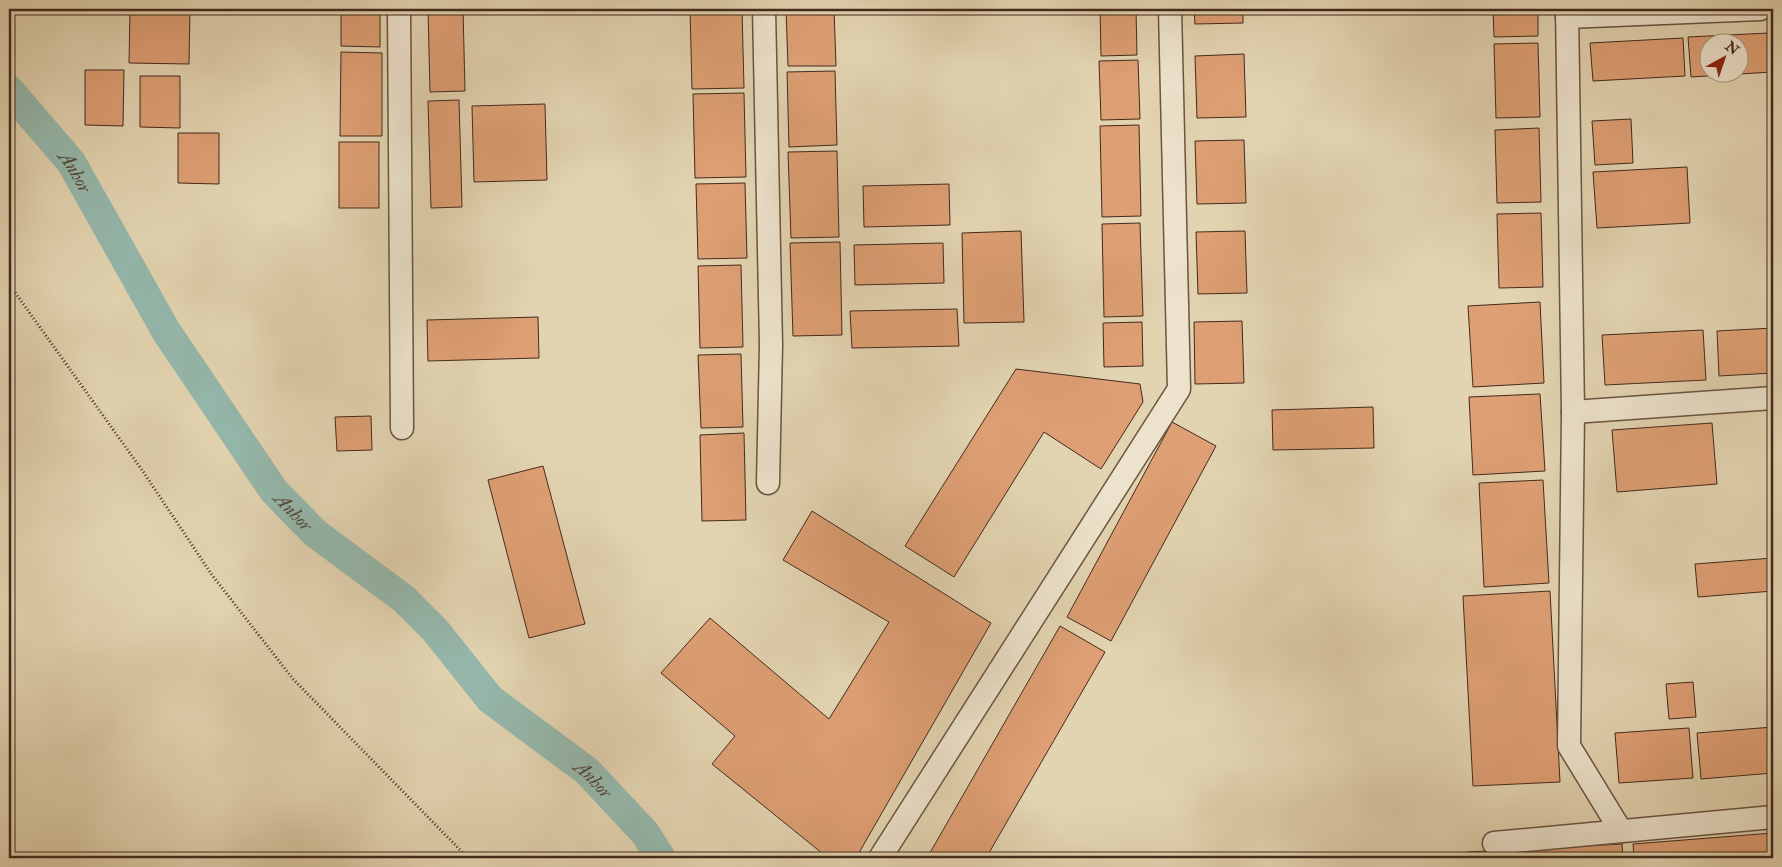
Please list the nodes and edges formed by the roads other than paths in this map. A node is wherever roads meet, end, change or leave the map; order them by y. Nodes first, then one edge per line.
1 (399, 9) edge
2 (764, 9) edge
3 (1170, 9) edge
4 (1760, 9) edge
5 (1567, 13) edge
6 (1773, 398) edge
7 (1573, 412) junction
8 (402, 428) dead end
9 (768, 482) dead end
10 (1773, 817) edge
11 (1621, 831) junction
12 (1494, 843) dead end
13 (880, 858) edge

1 - 8 street
2 - 9 street
3 - 13 street
4 - 5 street
5 - 7 street
6 - 7 street
7 - 11 street
10 - 11 street
11 - 12 street

